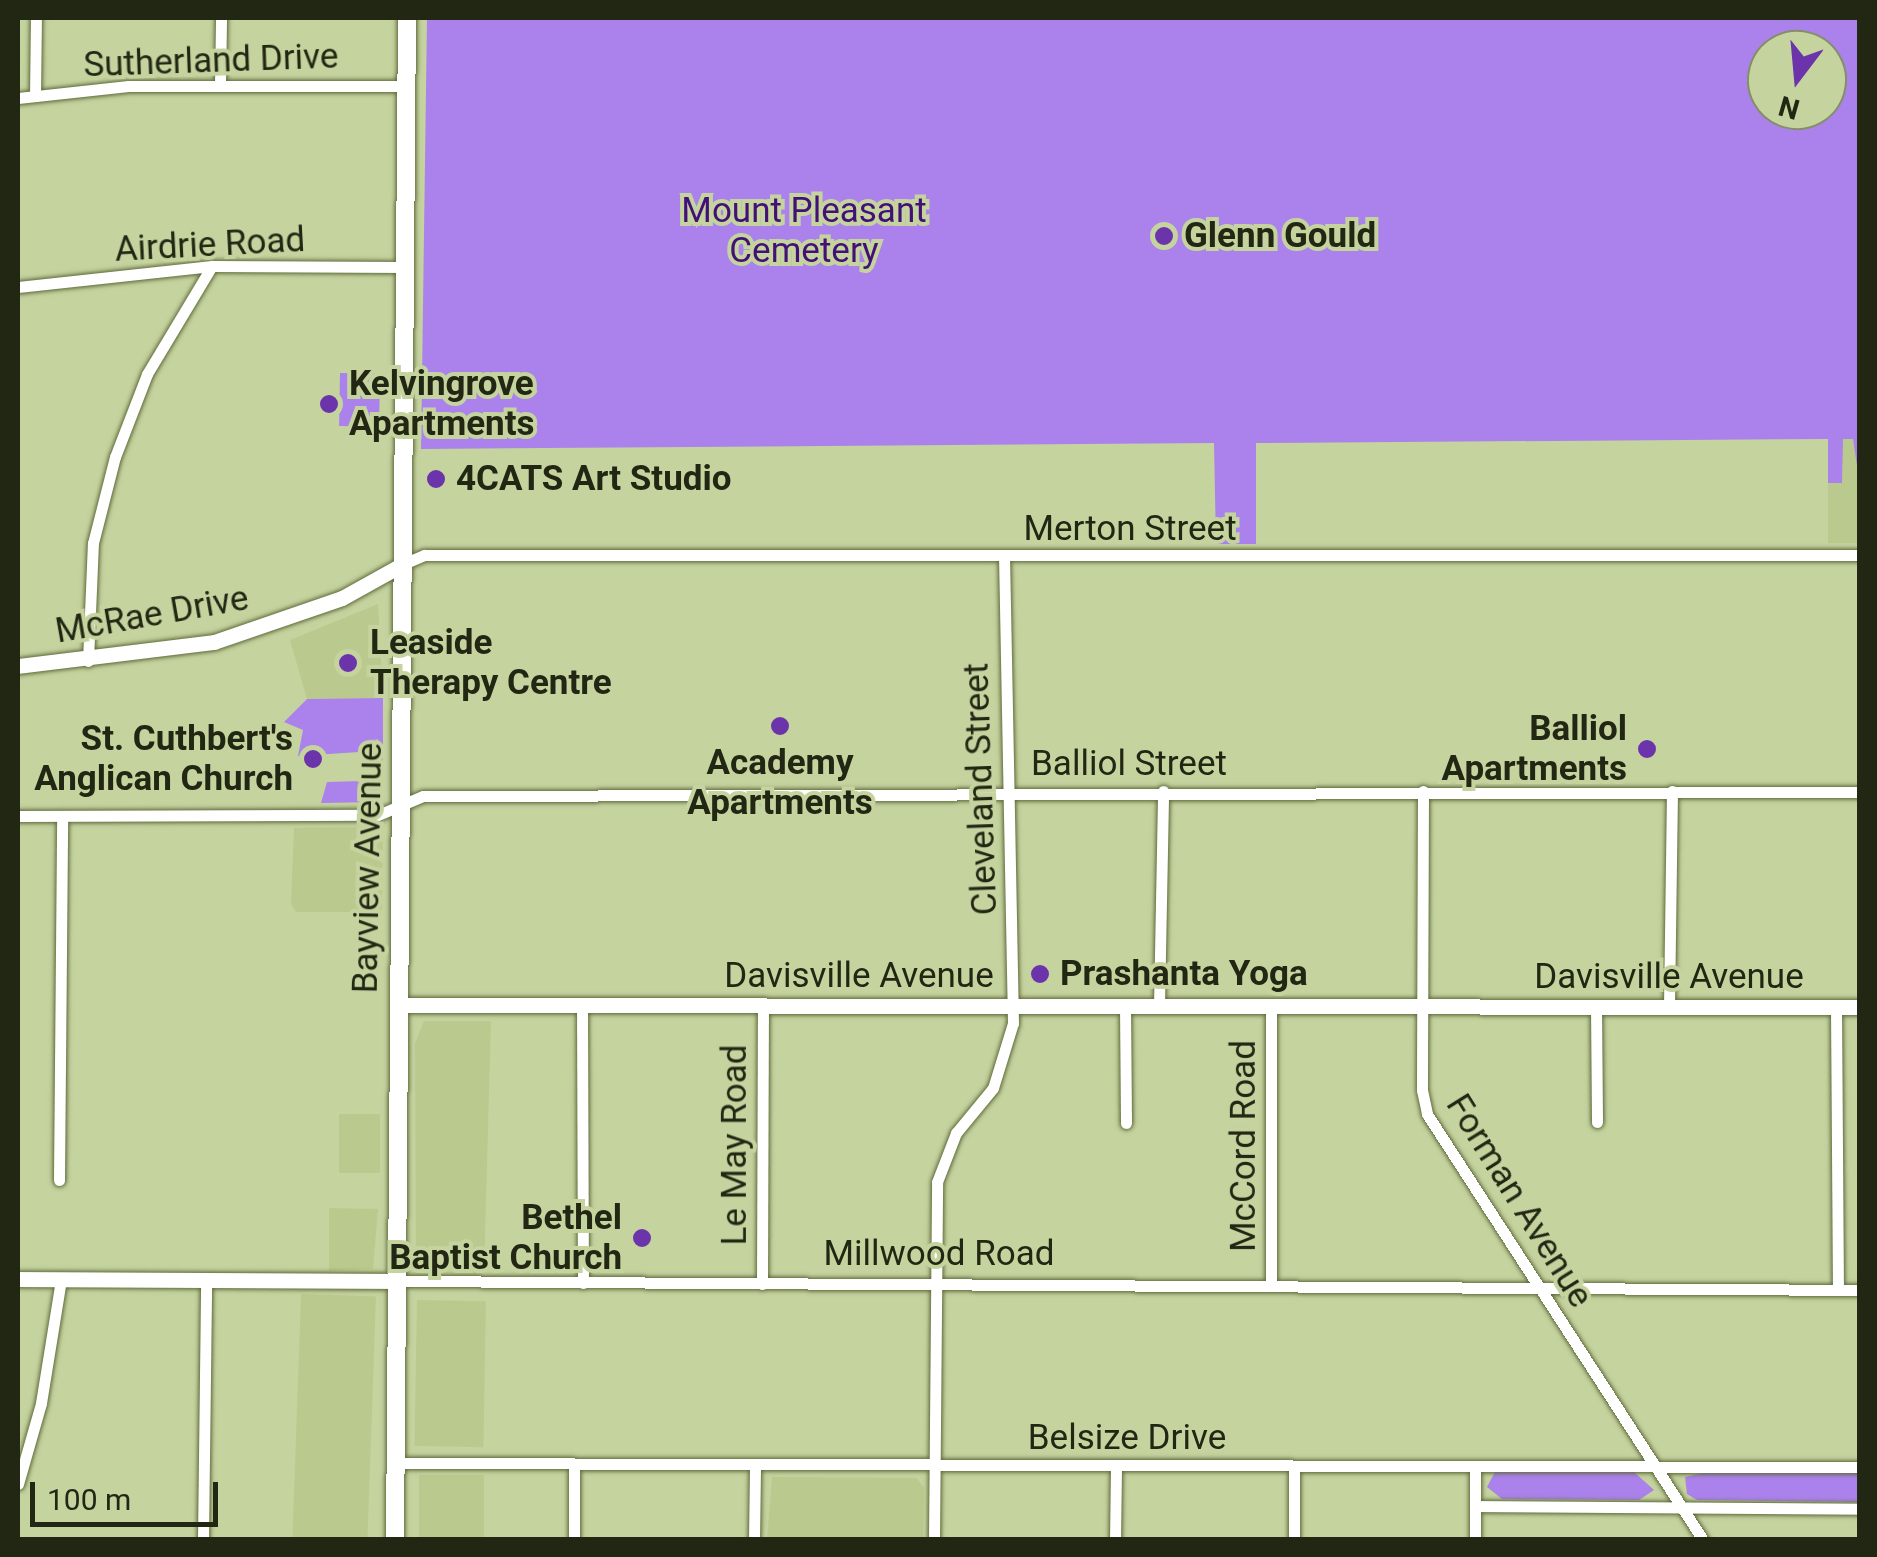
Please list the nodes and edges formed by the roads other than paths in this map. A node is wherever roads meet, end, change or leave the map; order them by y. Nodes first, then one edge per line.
1 (36, 18) edge
2 (221, 18) edge
3 (407, 18) edge
4 (220, 85) junction
5 (407, 86) junction
6 (35, 96) junction
7 (18, 98) edge
8 (212, 266) junction
9 (405, 267) junction
10 (18, 287) edge
11 (1860, 555) edge
12 (1004, 556) junction
13 (403, 564) junction
14 (88, 661) junction
15 (18, 666) edge
16 (1008, 790) junction
17 (1163, 791) junction
18 (1423, 791) junction
19 (1672, 791) junction
20 (1860, 792) edge
21 (401, 805) junction
22 (18, 816) edge
23 (62, 816) junction
24 (399, 1004) junction
25 (1014, 1005) junction
26 (582, 1006) junction
27 (763, 1006) junction
28 (1125, 1006) junction
29 (1159, 1006) junction
30 (1272, 1006) junction
31 (1596, 1006) junction
32 (1669, 1006) junction
33 (1422, 1007) junction
34 (1836, 1007) junction
35 (1860, 1007) edge
36 (1126, 1122) dead end
37 (1597, 1122) dead end
38 (59, 1180) dead end
39 (18, 1279) edge
40 (61, 1280) junction
41 (206, 1282) junction
42 (397, 1282) junction
43 (583, 1283) junction
44 (936, 1283) junction
45 (762, 1284) junction
46 (1271, 1285) junction
47 (1537, 1287) junction
48 (1838, 1290) junction
49 (1860, 1290) edge
50 (395, 1463) junction
51 (574, 1464) junction
52 (935, 1464) junction
53 (755, 1465) junction
54 (1116, 1465) junction
55 (1654, 1465) junction
56 (1294, 1466) junction
57 (1475, 1466) junction
58 (1860, 1466) edge
59 (18, 1484) edge
60 (1475, 1506) junction
61 (1682, 1507) junction
62 (1860, 1509) edge
63 (203, 1540) edge
64 (395, 1540) edge
65 (574, 1540) edge
66 (754, 1540) edge
67 (934, 1540) edge
68 (1115, 1540) edge
69 (1294, 1540) edge
70 (1475, 1540) edge
71 (1703, 1540) edge

1 - 6 street
2 - 4 street
3 - 5 main road, Bayview Avenue
4 - 5 street, Sutherland Drive
4 - 6 street, Sutherland Drive
5 - 9 main road, Bayview Avenue
6 - 7 street, Sutherland Drive
8 - 9 street, Airdrie Road
8 - 10 street, Airdrie Road
8 - 14 street
9 - 13 main road, Bayview Avenue
11 - 12 street, Merton Street
12 - 13 street, Merton Street
12 - 16 street, Cleveland Street
13 - 14 street, McRae Drive
13 - 21 main road, Bayview Avenue
14 - 15 street, McRae Drive
16 - 17 street, Balliol Street
16 - 21 street, Balliol Street
16 - 25 street, Cleveland Street
17 - 18 street, Balliol Street
17 - 29 street
18 - 19 street, Balliol Street
18 - 33 street, Forman Avenue
19 - 20 street, Balliol Street
19 - 32 street
21 - 23 street, Balliol Street
21 - 24 main road, Bayview Avenue
22 - 23 street, Balliol Street
23 - 38 street
24 - 26 street, Davisville Avenue
24 - 42 main road, Bayview Avenue
25 - 27 street, Davisville Avenue
25 - 28 street, Davisville Avenue
25 - 44 street, Cleveland Street
26 - 27 street, Davisville Avenue
26 - 43 street
27 - 45 street, Le May Road
28 - 29 street, Davisville Avenue
28 - 36 street
29 - 30 street, Davisville Avenue
30 - 33 street, Davisville Avenue
30 - 46 street, McCord Road
31 - 32 street, Davisville Avenue
31 - 33 street, Davisville Avenue
31 - 37 street
32 - 34 street, Davisville Avenue
33 - 47 street, Forman Avenue
34 - 35 street, Davisville Avenue
34 - 48 street
39 - 40 street, Millwood Road
40 - 41 street, Millwood Road
40 - 59 street
41 - 42 street, Millwood Road
41 - 63 street
42 - 43 street, Millwood Road
42 - 50 main road, Bayview Avenue
43 - 45 street, Millwood Road
44 - 45 street, Millwood Road
44 - 46 street, Millwood Road
44 - 52 street, Cleveland Street
46 - 47 street, Millwood Road
47 - 48 street, Millwood Road
47 - 55 street, Forman Avenue
48 - 49 street, Millwood Road
50 - 51 street, Belsize Drive
50 - 64 main road, Bayview Avenue
51 - 53 street, Belsize Drive
51 - 65 street
52 - 53 street, Belsize Drive
52 - 54 street, Belsize Drive
52 - 67 street, Cleveland Street
53 - 66 street
54 - 56 street, Belsize Drive
54 - 68 street
55 - 57 street, Belsize Drive
55 - 58 street, Belsize Drive
55 - 61 street, Forman Avenue
56 - 57 street, Belsize Drive
56 - 69 street
57 - 60 street
60 - 61 street
60 - 70 street
61 - 62 street
61 - 71 street, Forman Avenue

